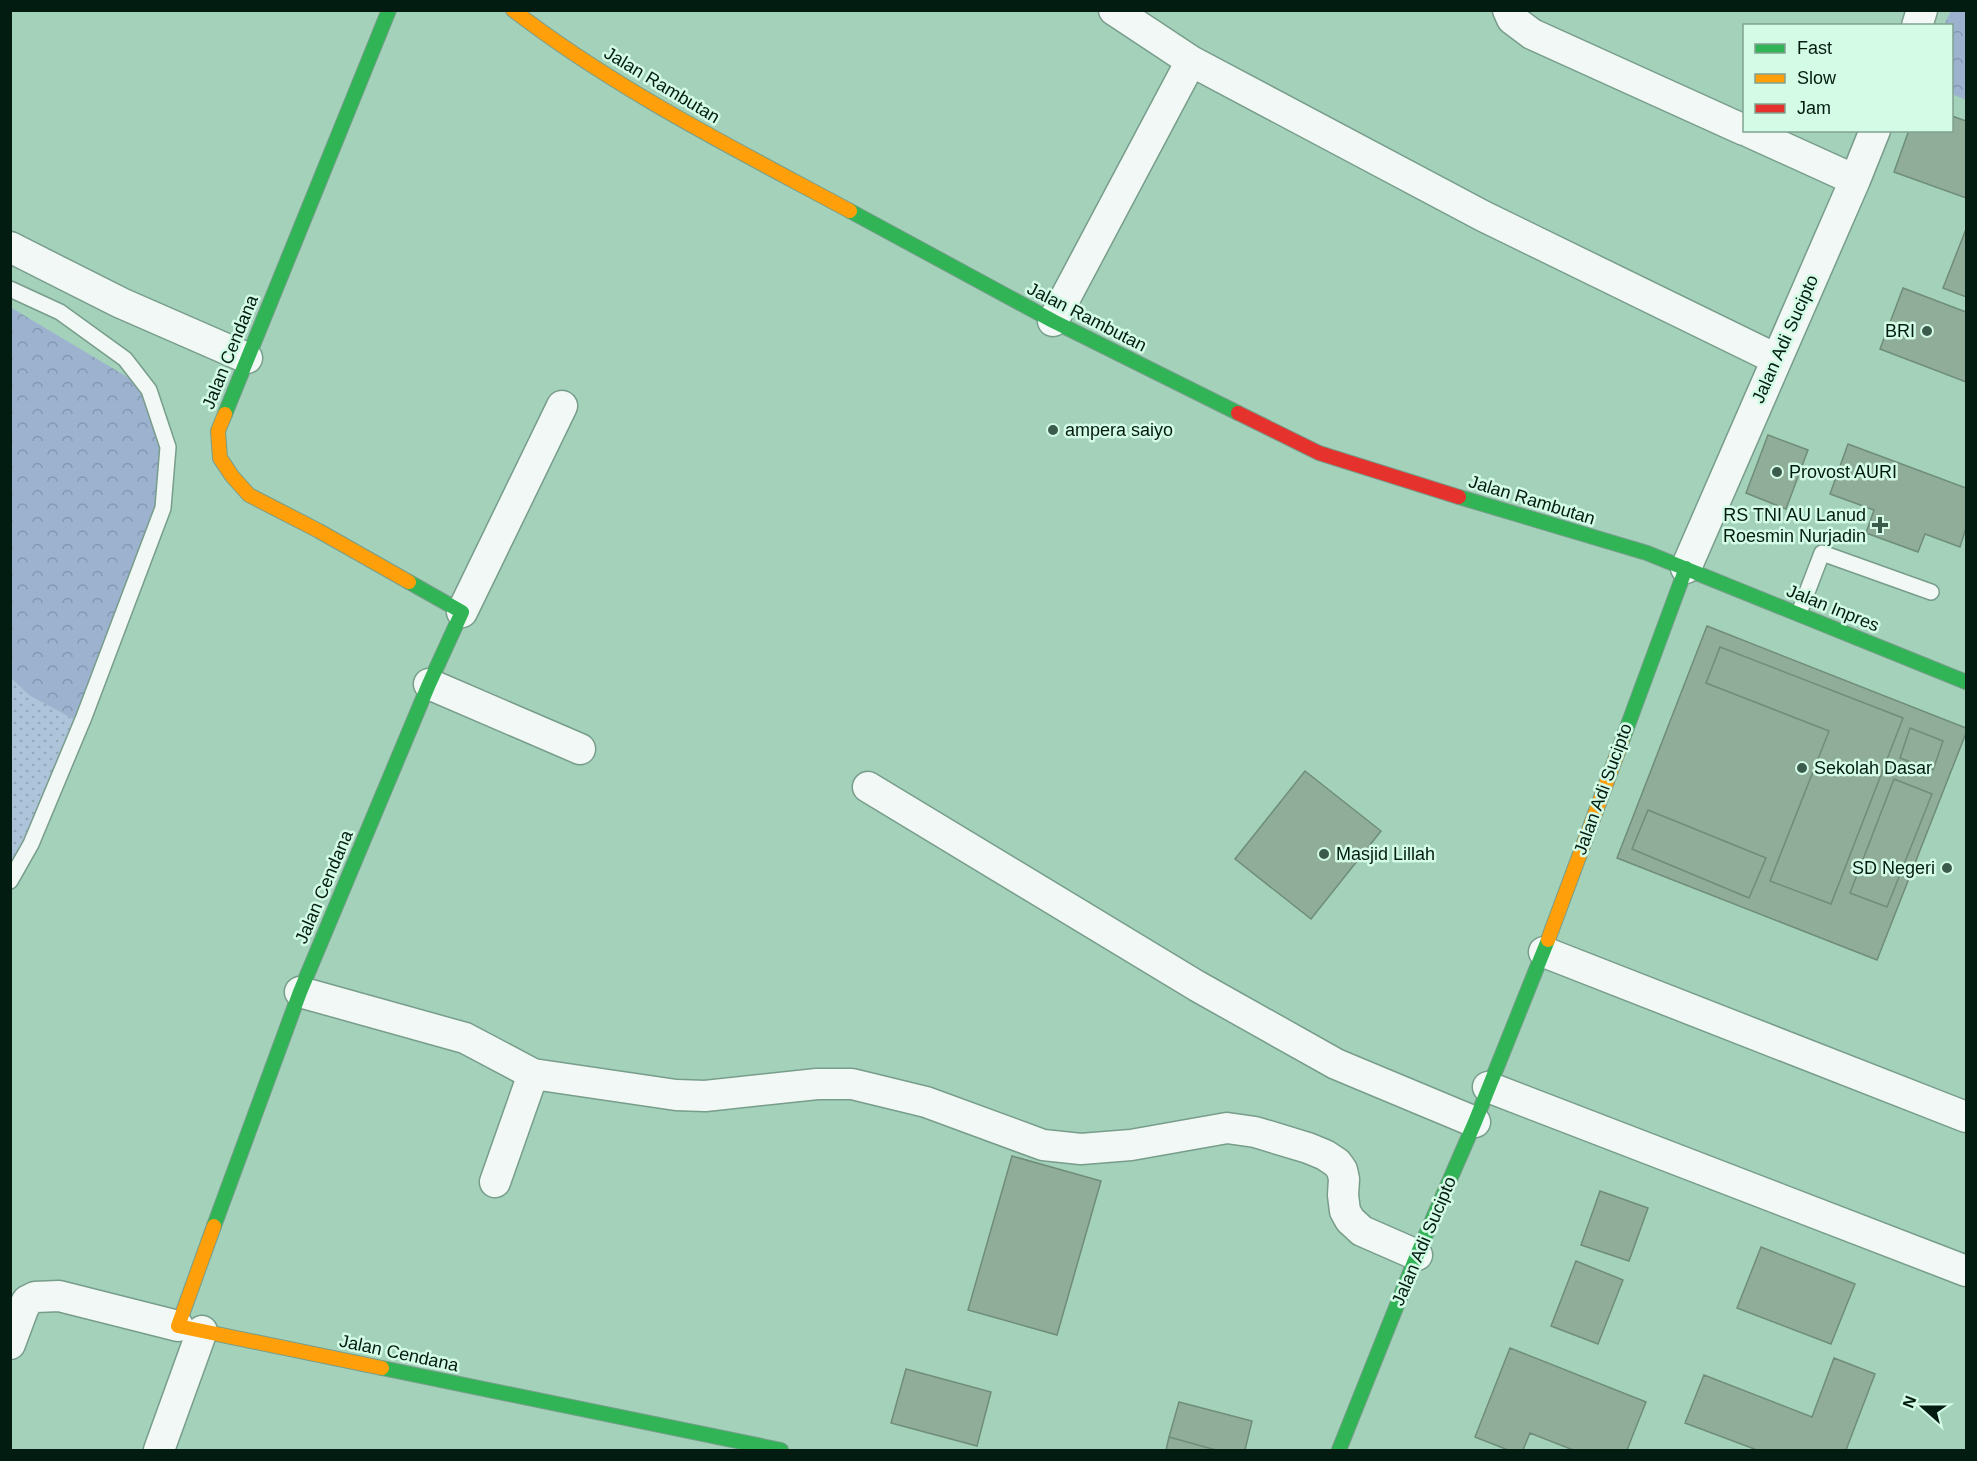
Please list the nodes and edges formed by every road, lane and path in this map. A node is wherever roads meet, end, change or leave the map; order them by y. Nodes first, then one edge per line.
1 (389, 10) edge
2 (513, 10) edge
3 (1114, 10) edge
4 (1508, 10) edge
5 (1191, 61) junction
6 (1743, 129) edge
7 (1749, 132) edge
8 (1874, 132) edge
9 (1855, 180) junction
10 (10, 247) edge
11 (10, 289) edge
12 (1053, 321) junction
13 (247, 358) junction
14 (1776, 359) junction
15 (562, 406) dead end
16 (1686, 568) junction
17 (1931, 592) dead end
18 (462, 612) junction
19 (1799, 613) junction
20 (1966, 682) edge
21 (429, 684) junction
22 (580, 749) dead end
23 (868, 787) dead end
24 (10, 882) edge
25 (1544, 952) junction
26 (300, 992) junction
27 (533, 1074) junction
28 (1488, 1087) junction
29 (1966, 1117) edge
30 (1475, 1122) junction
31 (495, 1182) dead end
32 (1417, 1255) junction
33 (1966, 1271) edge
34 (190, 1328) junction
35 (10, 1344) edge
36 (159, 1450) edge
37 (781, 1450) edge
38 (1339, 1450) edge

1 - 13 main road, Jalan Cendana
2 - 12 main road, Jalan Rambutan
3 - 5 street
4 - 6 street
5 - 12 street
5 - 14 street
7 - 9 street
8 - 9 street, Jalan Adi Sucipto
9 - 14 street, Jalan Adi Sucipto
10 - 13 street
11 - 24 lane
12 - 16 main road, Jalan Rambutan
13 - 18 main road, Jalan Cendana
14 - 16 street, Jalan Adi Sucipto
15 - 18 street
16 - 19 main road, Jalan Inpres
16 - 25 main road, Jalan Adi Sucipto
17 - 19 lane
18 - 21 main road, Jalan Cendana
19 - 20 main road, Jalan Inpres
21 - 22 street
21 - 26 main road, Jalan Cendana
23 - 30 street
25 - 28 main road, Jalan Adi Sucipto
25 - 29 street
26 - 27 street
26 - 34 main road, Jalan Cendana
27 - 31 street
27 - 32 street
28 - 30 main road, Jalan Adi Sucipto
28 - 33 street
30 - 32 main road, Jalan Adi Sucipto
32 - 38 main road, Jalan Adi Sucipto
34 - 35 street
34 - 36 street
34 - 37 main road, Jalan Cendana

